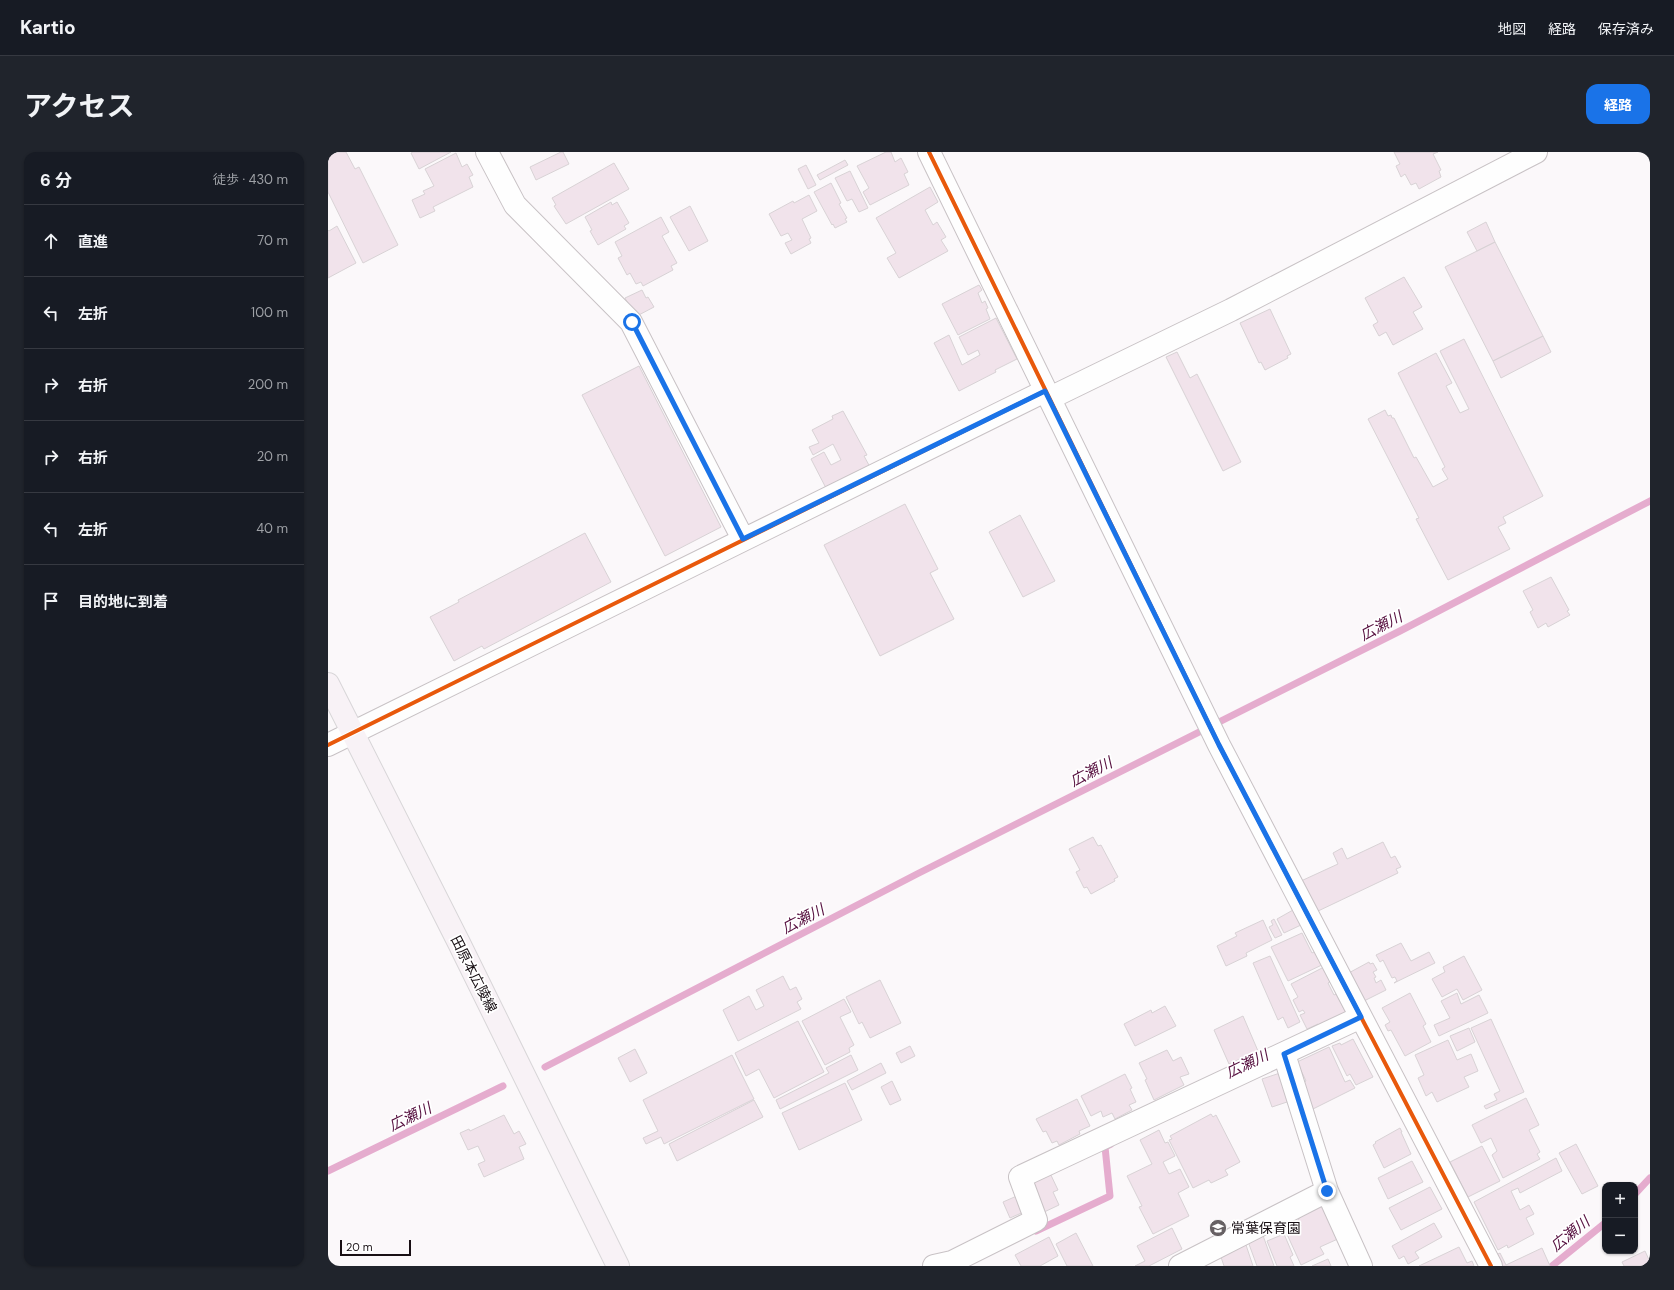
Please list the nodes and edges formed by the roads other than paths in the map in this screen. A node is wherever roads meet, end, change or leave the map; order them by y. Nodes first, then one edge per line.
1 (487, 152) edge
2 (928, 152) edge
3 (1536, 152) edge
4 (1047, 395) junction
5 (743, 539) junction
6 (328, 684) edge
7 (353, 732) junction
8 (328, 745) edge
9 (1361, 1017) junction
10 (1286, 1060) junction
11 (1327, 1191) junction
12 (618, 1266) edge
13 (934, 1266) edge
14 (1180, 1266) edge
15 (1360, 1266) edge
16 (1491, 1266) edge

1 - 5 street
2 - 4 street
3 - 4 street
4 - 5 street
4 - 9 street
5 - 7 street
6 - 7 main road, 田原本広陵線
7 - 8 street
7 - 12 main road, 田原本広陵線
9 - 10 street
9 - 16 street
10 - 11 street
10 - 13 street
11 - 14 street
11 - 15 street

